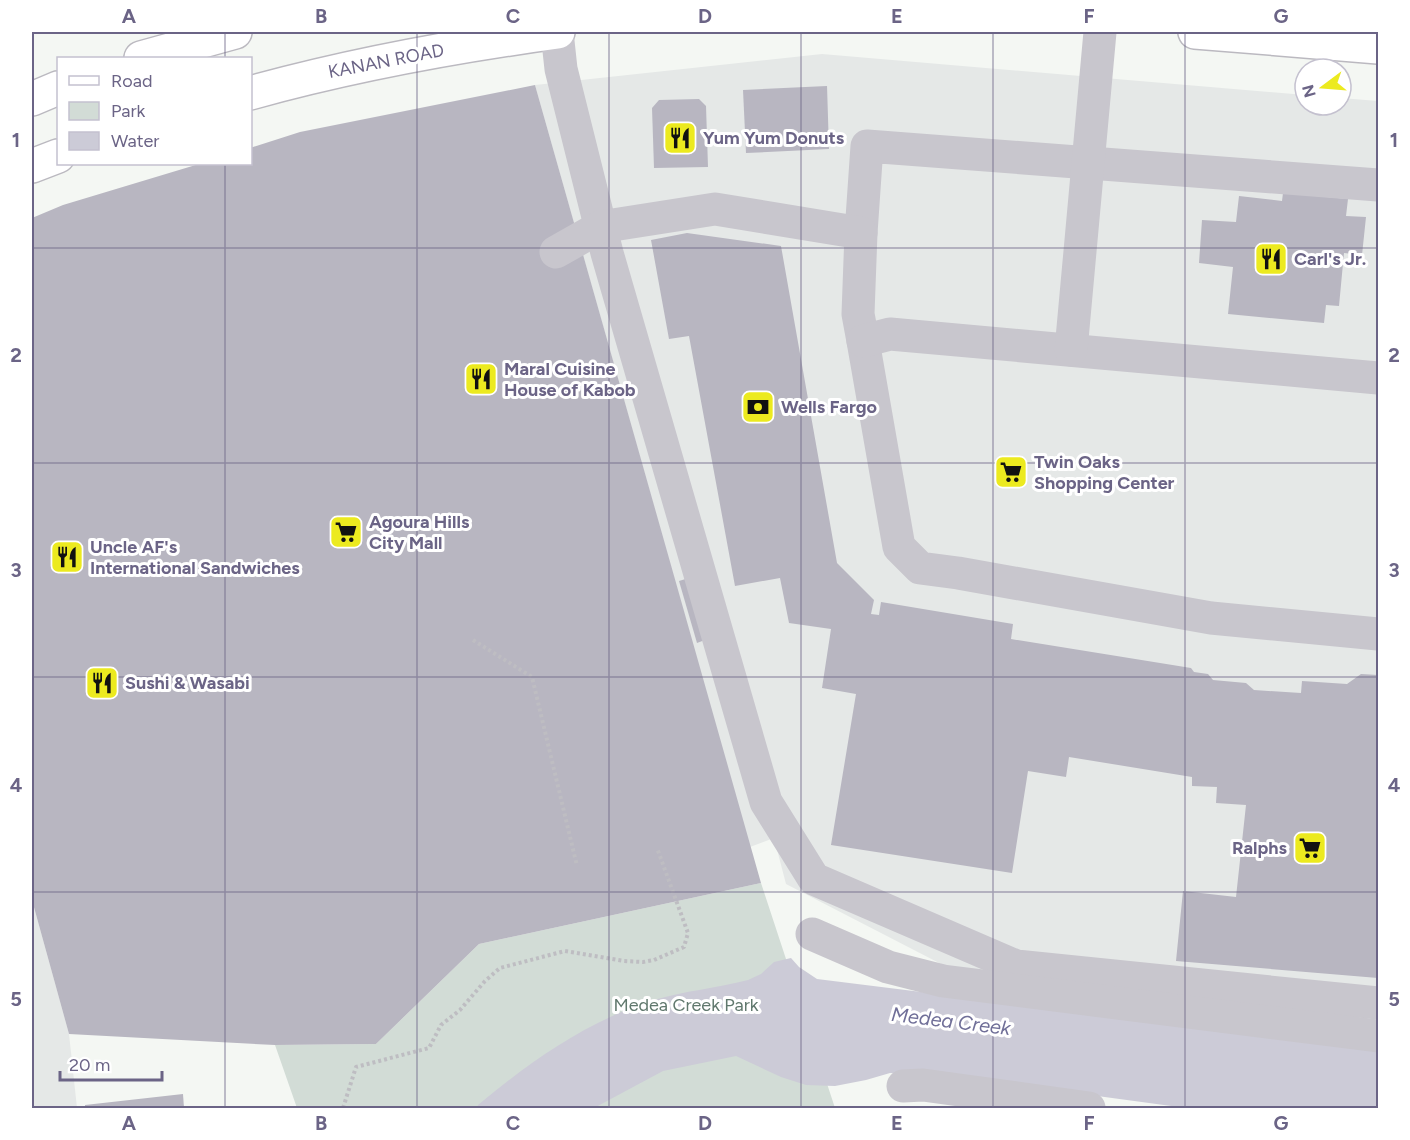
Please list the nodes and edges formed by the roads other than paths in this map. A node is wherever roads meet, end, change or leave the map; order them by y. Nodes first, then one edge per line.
1 (235, 32) edge
2 (557, 32) edge
3 (1100, 32) edge
4 (1195, 32) edge
5 (1378, 47) edge
6 (145, 57) edge
7 (57, 88) edge
8 (252, 92) edge
9 (32, 99) edge
10 (57, 156) edge
11 (1088, 162) junction
12 (32, 166) edge
13 (1378, 185) edge
14 (600, 227) junction
15 (861, 233) junction
16 (556, 252) dead end
17 (863, 341) junction
18 (1071, 350) junction
19 (1378, 378) edge
20 (1378, 634) edge
21 (812, 934) dead end
22 (1378, 1003) edge
23 (1378, 1036) edge
24 (903, 1086) dead end
25 (1089, 1108) edge

1 - 6 main road
2 - 8 main road, KANAN ROAD
2 - 14 lane
3 - 11 lane
4 - 5 main road
7 - 9 main road
10 - 12 main road
11 - 13 lane
11 - 15 lane
11 - 18 lane
14 - 15 lane
14 - 16 lane
14 - 22 lane
15 - 17 lane
17 - 18 lane
17 - 20 lane
18 - 19 lane
21 - 23 lane
24 - 25 lane

